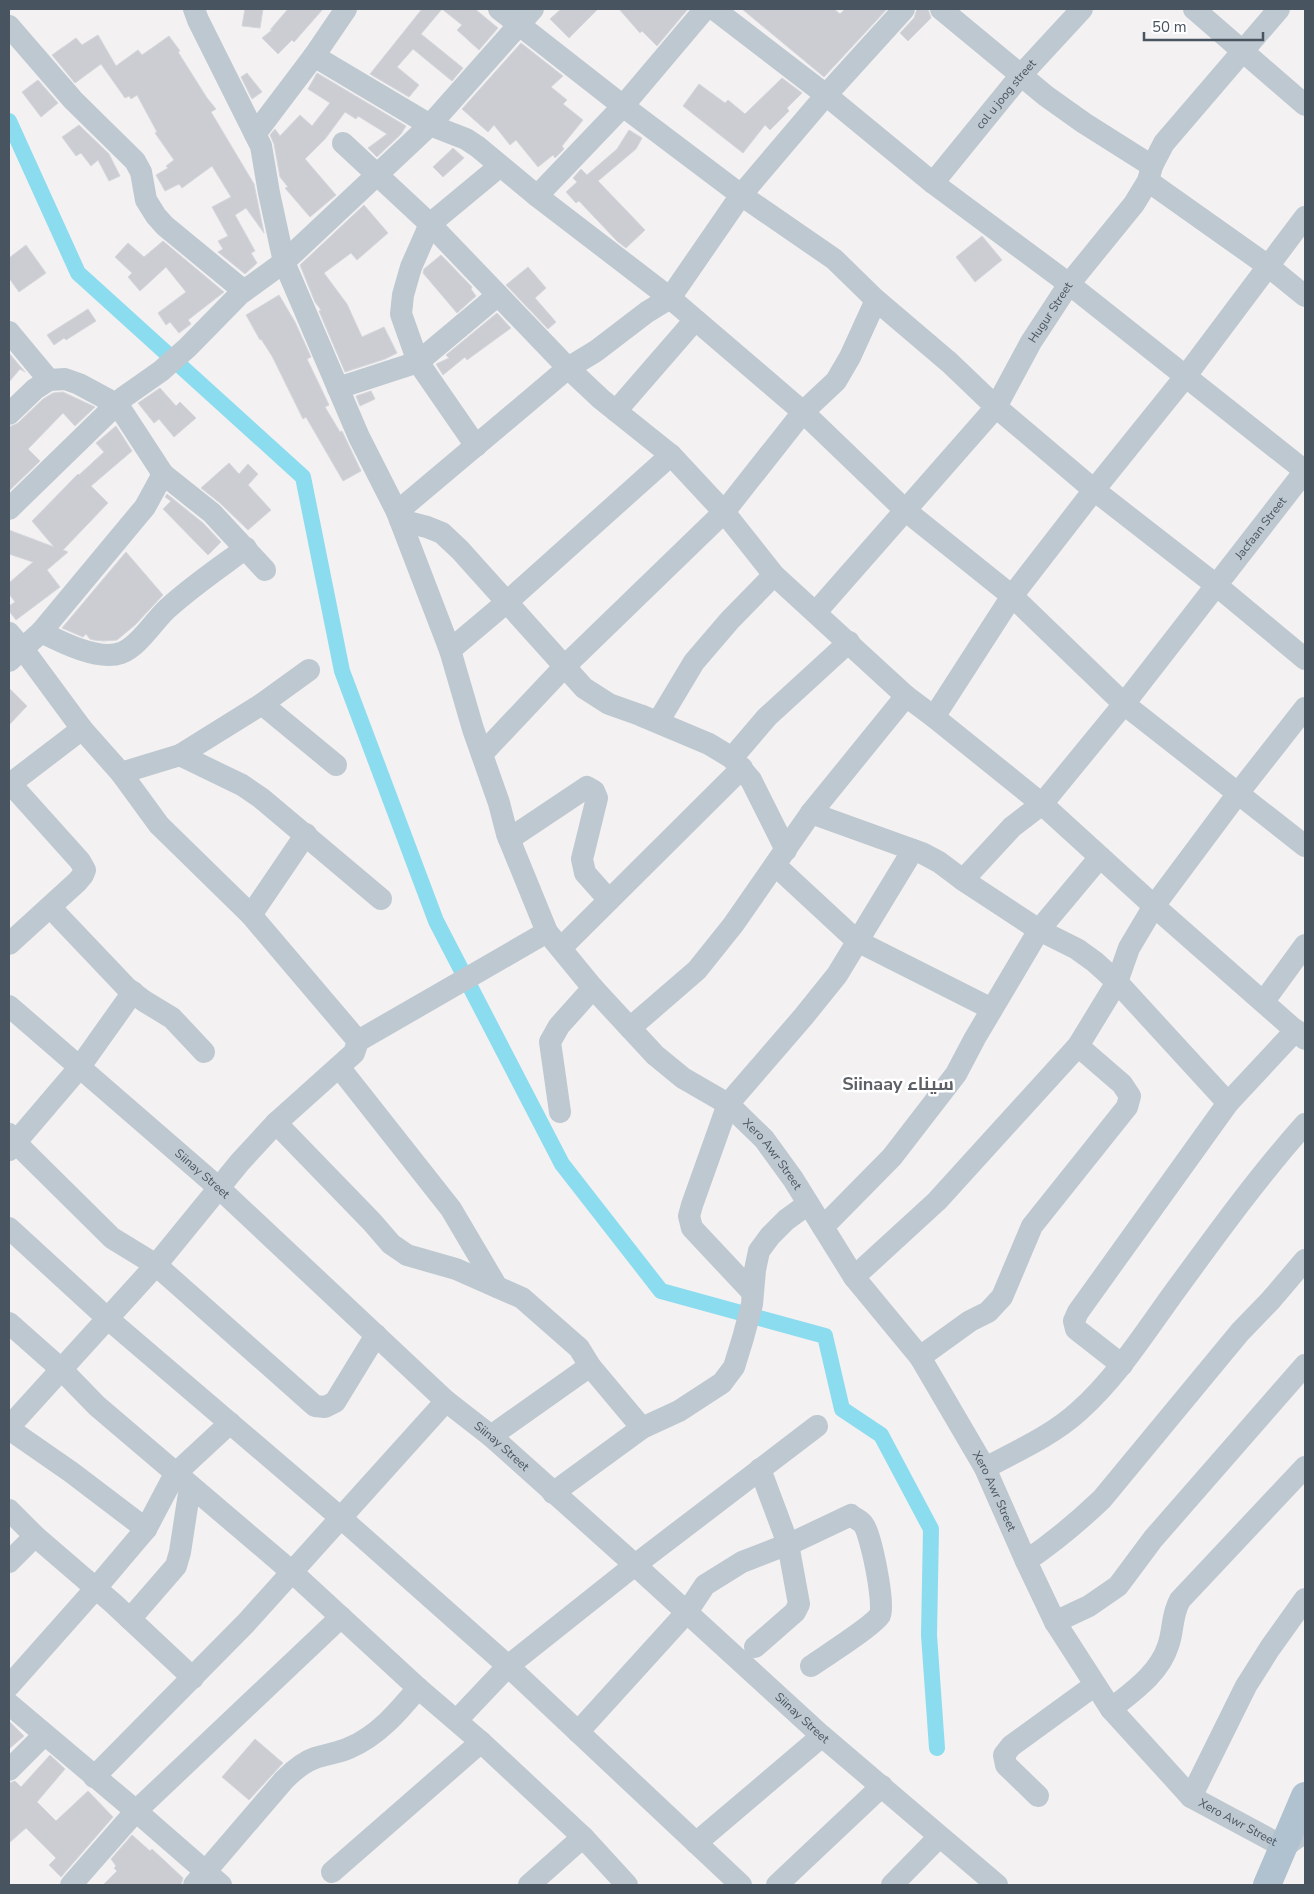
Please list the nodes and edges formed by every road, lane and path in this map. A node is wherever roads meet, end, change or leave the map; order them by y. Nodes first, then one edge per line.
1 (194, 9) edge
2 (346, 9) edge
3 (498, 9) edge
4 (705, 9) edge
5 (714, 9) edge
6 (904, 9) edge
7 (941, 9) edge
8 (1082, 9) edge
9 (1194, 9) edge
10 (1279, 9) edge
11 (526, 17) edge
12 (9, 26) edge
13 (1242, 52) junction
14 (314, 56) junction
15 (1021, 75) junction
16 (826, 95) junction
17 (1305, 104) edge
18 (623, 106) junction
19 (430, 125) junction
20 (256, 134) junction
21 (343, 143) dead end
22 (500, 166) junction
23 (1150, 174) junction
24 (377, 175) junction
25 (933, 183) junction
26 (741, 194) junction
27 (537, 196) junction
28 (1305, 217) edge
29 (430, 224) junction
30 (284, 262) junction
31 (1268, 266) junction
32 (1069, 284) junction
33 (244, 291) junction
34 (498, 295) junction
35 (1305, 296) edge
36 (670, 298) junction
37 (876, 300) junction
38 (695, 320) junction
39 (9, 332) edge
40 (418, 362) junction
41 (568, 368) junction
42 (1185, 377) junction
43 (49, 380) junction
44 (338, 388) junction
45 (118, 405) junction
46 (996, 407) junction
47 (616, 411) junction
48 (803, 412) junction
49 (9, 414) edge
50 (476, 446) junction
51 (671, 455) junction
52 (1305, 471) edge
53 (163, 474) junction
54 (1094, 490) junction
55 (9, 509) edge
56 (906, 511) junction
57 (724, 512) junction
58 (398, 516) junction
59 (246, 548) junction
60 (265, 570) dead end
61 (774, 574) junction
62 (1216, 585) junction
63 (1012, 596) junction
64 (507, 602) junction
65 (816, 612) junction
66 (41, 632) junction
67 (849, 642) junction
68 (13, 648) edge
69 (450, 650) junction
70 (1305, 659) edge
71 (564, 666) junction
72 (309, 670) dead end
73 (906, 696) junction
74 (262, 704) junction
75 (1124, 704) junction
76 (1305, 708) edge
77 (934, 717) junction
78 (658, 722) junction
79 (82, 729) junction
80 (482, 754) junction
81 (180, 755) junction
82 (737, 763) junction
83 (336, 765) dead end
84 (121, 772) junction
85 (10, 783) edge
86 (1239, 792) junction
87 (1042, 804) junction
88 (811, 813) junction
89 (306, 834) junction
90 (509, 839) junction
91 (1305, 846) edge
92 (912, 850) junction
93 (1100, 857) junction
94 (781, 858) junction
95 (963, 880) junction
96 (382, 899) dead end
97 (609, 900) junction
98 (1154, 906) junction
99 (50, 907) junction
100 (251, 914) junction
101 (1039, 930) junction
102 (554, 940) junction
103 (857, 941) junction
104 (9, 944) edge
105 (1305, 946) edge
106 (1117, 982) junction
107 (593, 988) junction
108 (133, 992) junction
109 (1264, 1001) junction
110 (9, 1006) edge
111 (992, 1010) junction
112 (630, 1028) junction
113 (1301, 1034) edge
114 (358, 1041) junction
115 (1078, 1046) junction
116 (204, 1052) dead end
117 (339, 1067) junction
118 (79, 1068) junction
119 (1228, 1103) junction
120 (728, 1104) junction
121 (560, 1112) dead end
122 (276, 1123) junction
123 (1305, 1124) edge
124 (11, 1142) edge
125 (219, 1188) junction
126 (808, 1204) junction
127 (823, 1227) junction
128 (9, 1228) edge
129 (1305, 1260) edge
130 (156, 1266) junction
131 (854, 1277) junction
132 (497, 1287) junction
133 (752, 1298) junction
134 (107, 1318) junction
135 (9, 1323) edge
136 (376, 1335) junction
137 (920, 1357) junction
138 (1122, 1365) junction
139 (1305, 1365) edge
140 (590, 1366) junction
141 (61, 1369) junction
142 (446, 1400) junction
143 (230, 1423) junction
144 (816, 1426) dead end
145 (9, 1428) edge
146 (642, 1428) junction
147 (491, 1436) junction
148 (1305, 1467) edge
149 (985, 1468) junction
150 (760, 1469) junction
151 (182, 1481) junction
152 (553, 1493) junction
153 (9, 1510) edge
154 (341, 1518) junction
155 (146, 1529) junction
156 (35, 1536) junction
157 (788, 1544) junction
158 (1026, 1561) junction
159 (9, 1562) edge
160 (635, 1565) junction
161 (292, 1572) junction
162 (96, 1588) junction
163 (1305, 1599) edge
164 (687, 1612) junction
165 (341, 1618) junction
166 (130, 1619) junction
167 (1056, 1622) junction
168 (755, 1647) dead end
169 (508, 1666) junction
170 (811, 1666) dead end
171 (193, 1678) junction
172 (1095, 1685) junction
173 (9, 1686) edge
174 (418, 1688) junction
175 (9, 1704) edge
176 (1111, 1709) junction
177 (457, 1720) junction
178 (578, 1732) junction
179 (44, 1735) junction
180 (822, 1736) junction
181 (481, 1742) junction
182 (9, 1770) edge
183 (94, 1777) junction
184 (882, 1786) junction
185 (1038, 1796) dead end
186 (1305, 1796) edge
187 (1191, 1797) junction
188 (136, 1811) junction
189 (583, 1837) junction
190 (939, 1837) junction
191 (1295, 1840) edge
192 (696, 1843) junction
193 (332, 1872) dead end
194 (207, 1880) edge
195 (71, 1885) edge
196 (529, 1885) edge
197 (627, 1885) edge
198 (741, 1885) edge
199 (777, 1885) edge
200 (892, 1885) edge
201 (997, 1885) edge
202 (1267, 1885) edge

1 - 20 street, Xero Awr Street
2 - 14 street
3 - 11 street
4 - 18 street
5 - 16 street
6 - 16 street
7 - 15 street
8 - 15 street, col u joog street
9 - 13 street
10 - 13 street, Hugur Street
11 - 18 street
11 - 19 street
12 - 33 street
13 - 17 street
13 - 23 street, Hugur Street
14 - 19 street
14 - 20 street
15 - 23 street
15 - 25 street, col u joog street
16 - 25 street
16 - 26 street
18 - 26 street
18 - 27 street
19 - 22 street
19 - 24 street
20 - 30 street, Xero Awr Street
21 - 24 street
22 - 27 street
22 - 29 street
23 - 31 street
23 - 32 street, Hugur Street
24 - 29 street
24 - 30 street
25 - 32 street
26 - 36 street
26 - 37 street
27 - 36 street
28 - 31 street
29 - 34 street
29 - 40 street
30 - 33 street
30 - 44 street, Xero Awr Street
31 - 35 street
31 - 42 street
32 - 42 street
32 - 46 street, Hugur Street
33 - 45 street
34 - 40 street
34 - 41 street
36 - 38 street
36 - 41 street
37 - 46 street
37 - 48 street
38 - 47 street
38 - 48 street
39 - 43 street
40 - 44 street
40 - 50 street
41 - 47 street
41 - 50 street
42 - 52 street
42 - 54 street
43 - 45 street
43 - 49 street
44 - 58 street, Xero Awr Street
45 - 53 street
45 - 55 street
46 - 54 street
46 - 56 street, Hugur Street
47 - 51 street
48 - 56 street
48 - 57 street
50 - 58 street
51 - 57 street
51 - 64 street
52 - 62 street, Jacfaan Street
53 - 59 street
53 - 66 street
54 - 62 street
54 - 63 street
56 - 63 street
56 - 65 street, Hugur Street
57 - 61 street
57 - 71 street
58 - 64 street
58 - 69 street, Xero Awr Street
59 - 60 street
59 - 66 street
61 - 65 street
61 - 78 street
62 - 70 street
62 - 75 street, Jacfaan Street
63 - 75 street
63 - 77 street
64 - 69 street
64 - 71 street
65 - 67 street
66 - 68 street
67 - 73 street
67 - 82 street
68 - 79 street
69 - 80 street, Xero Awr Street
71 - 78 street
71 - 80 street
72 - 74 street
73 - 77 street
73 - 88 street
74 - 81 street
74 - 83 street
75 - 86 street
75 - 87 street, Jacfaan Street
76 - 86 street
77 - 87 street
78 - 82 street
79 - 84 street
79 - 85 street
80 - 90 street, Xero Awr Street
81 - 84 street
81 - 89 street
82 - 94 street
82 - 97 street
84 - 100 street
85 - 99 street
86 - 91 street
86 - 98 street
87 - 93 street
87 - 95 street, Jacfaan Street
88 - 92 street
88 - 94 street
89 - 96 street
89 - 100 street
90 - 97 street
90 - 102 street, Xero Awr Street
92 - 95 street
92 - 103 street
93 - 98 street
93 - 101 street
94 - 103 street
94 - 112 street
95 - 101 street
97 - 102 street
98 - 106 street
98 - 109 street
99 - 104 street
99 - 108 street
100 - 114 street
101 - 106 street
101 - 111 street
102 - 107 street, Xero Awr Street
102 - 114 street
103 - 111 street
103 - 120 street
105 - 109 street
106 - 115 street
106 - 119 street
107 - 112 street, Xero Awr Street
107 - 121 street
108 - 116 street
108 - 118 street
109 - 113 street
110 - 118 street, Siinay Street
111 - 127 street
112 - 120 street, Xero Awr Street
113 - 119 street
114 - 117 street
115 - 131 street
115 - 137 street
117 - 122 street
117 - 132 street
118 - 124 street
118 - 125 street, Siinay Street
119 - 138 street
120 - 126 street, Xero Awr Street
120 - 133 street
122 - 125 street
122 - 132 street
123 - 138 street
124 - 130 street
125 - 130 street
125 - 136 street, Siinay Street
126 - 127 street, Xero Awr Street
126 - 133 street
127 - 131 street, Xero Awr Street
128 - 134 street
129 - 158 street
130 - 134 street
130 - 136 street
131 - 137 street, Xero Awr Street
132 - 140 street
133 - 146 street
134 - 141 street
134 - 143 street
135 - 141 street
136 - 142 street, Siinay Street
137 - 149 street, Xero Awr Street
138 - 149 street
139 - 167 street
140 - 146 street
140 - 147 street
141 - 145 street
141 - 151 street
142 - 147 street, Siinay Street
142 - 154 street
143 - 151 street
143 - 154 street
144 - 150 street
145 - 155 street
146 - 152 street
147 - 152 street, Siinay Street
148 - 176 street
149 - 158 street, Xero Awr Street
150 - 157 street
150 - 160 street
151 - 155 street
151 - 161 street
151 - 166 street
152 - 160 street, Siinay Street
153 - 156 street
154 - 161 street
154 - 169 street
155 - 162 street
156 - 159 street
156 - 162 street
157 - 164 street
157 - 168 street
157 - 170 street
158 - 167 street, Xero Awr Street
160 - 164 street, Siinay Street
160 - 169 street
161 - 165 street
161 - 171 street
162 - 166 street
162 - 173 street
163 - 187 street
164 - 178 street
164 - 180 street, Siinay Street
165 - 174 street
165 - 188 street
166 - 171 street
167 - 172 street, Xero Awr Street
169 - 177 street
169 - 178 street
171 - 183 street
172 - 176 street, Xero Awr Street
172 - 185 street
174 - 177 street
174 - 194 street
175 - 179 street
176 - 187 street, Xero Awr Street
177 - 181 street
178 - 192 street
179 - 182 street
179 - 183 street
180 - 184 street, Siinay Street
180 - 192 street
181 - 189 street
181 - 193 street
183 - 188 street
184 - 190 street, Siinay Street
184 - 199 street
186 - 191 main road
187 - 191 street, Xero Awr Street
188 - 194 street
188 - 195 street
189 - 196 street
189 - 197 street
190 - 200 street
190 - 201 street, Siinay Street
191 - 202 main road
192 - 198 street

